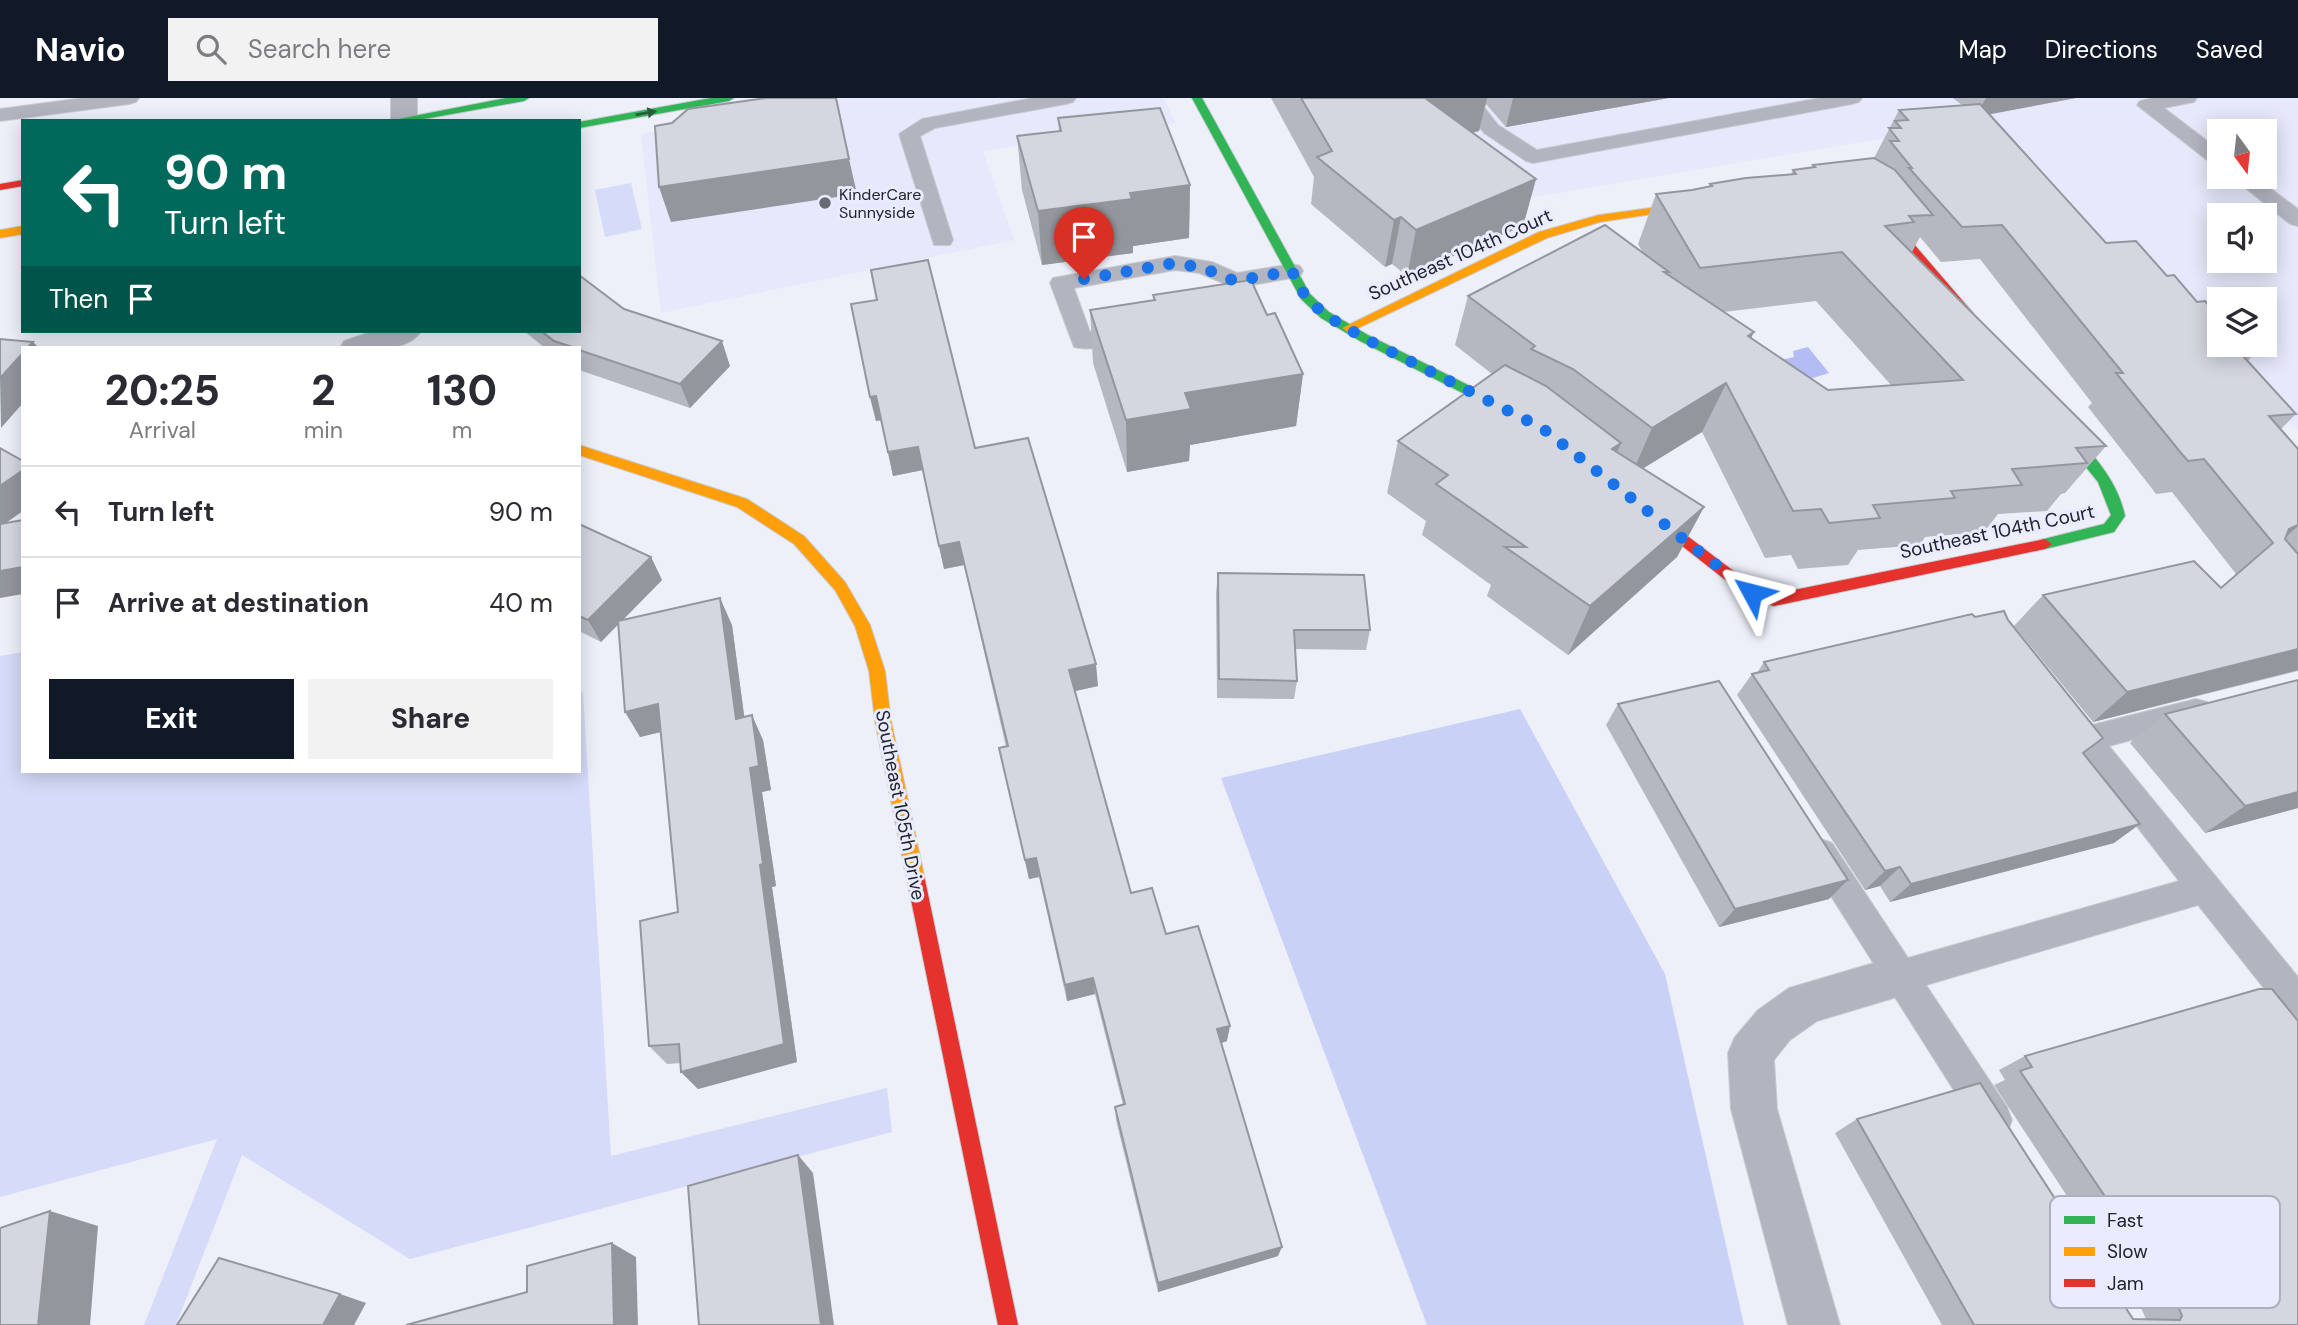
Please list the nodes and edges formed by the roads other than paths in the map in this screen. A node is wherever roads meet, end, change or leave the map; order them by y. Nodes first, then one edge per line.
1 (5, 98) edge
2 (128, 98) edge
3 (524, 98) edge
4 (729, 98) edge
5 (1066, 98) edge
6 (1197, 98) edge
7 (1467, 98) edge
8 (1852, 98) edge
9 (2187, 98) edge
10 (0, 110) edge
11 (401, 115) edge
12 (0, 116) edge
13 (581, 125) edge
14 (2207, 150) edge
15 (21, 183) edge
16 (0, 187) edge
17 (2258, 189) edge
18 (1866, 201) edge
19 (1717, 202) edge
20 (2298, 219) edge
21 (21, 230) edge
22 (0, 234) edge
23 (942, 240) dead end
24 (1292, 271) junction
25 (1976, 323) edge
26 (1150, 328) edge
27 (1348, 328) junction
28 (399, 333) edge
29 (361, 346) edge
30 (2045, 408) edge
31 (1530, 422) edge
32 (581, 451) edge
33 (1636, 502) edge
34 (2051, 696) edge
35 (2218, 705) edge
36 (2085, 739) junction
37 (1805, 828) edge
38 (2205, 888) junction
39 (1901, 976) junction
40 (2298, 1004) edge
41 (2014, 1151) edge
42 (1008, 1325) edge
43 (1814, 1325) edge

1 - 10 lane
2 - 12 lane
3 - 11 street
13 -> 4 street
5 - 23 lane
6 - 24 street
7 - 8 lane
9 - 14 lane
15 - 16 street
17 - 20 lane
18 - 25 street
19 - 27 street, Southeast 104th Court
21 - 22 street
24 - 26 lane
24 - 27 street
27 - 31 street
28 - 29 street
30 - 33 street, Southeast 104th Court
32 - 42 street, Southeast 105th Drive
34 - 36 lane
35 - 36 lane
36 - 38 lane
37 - 39 lane
38 - 39 lane
38 - 40 lane
39 - 41 lane
39 - 43 street

